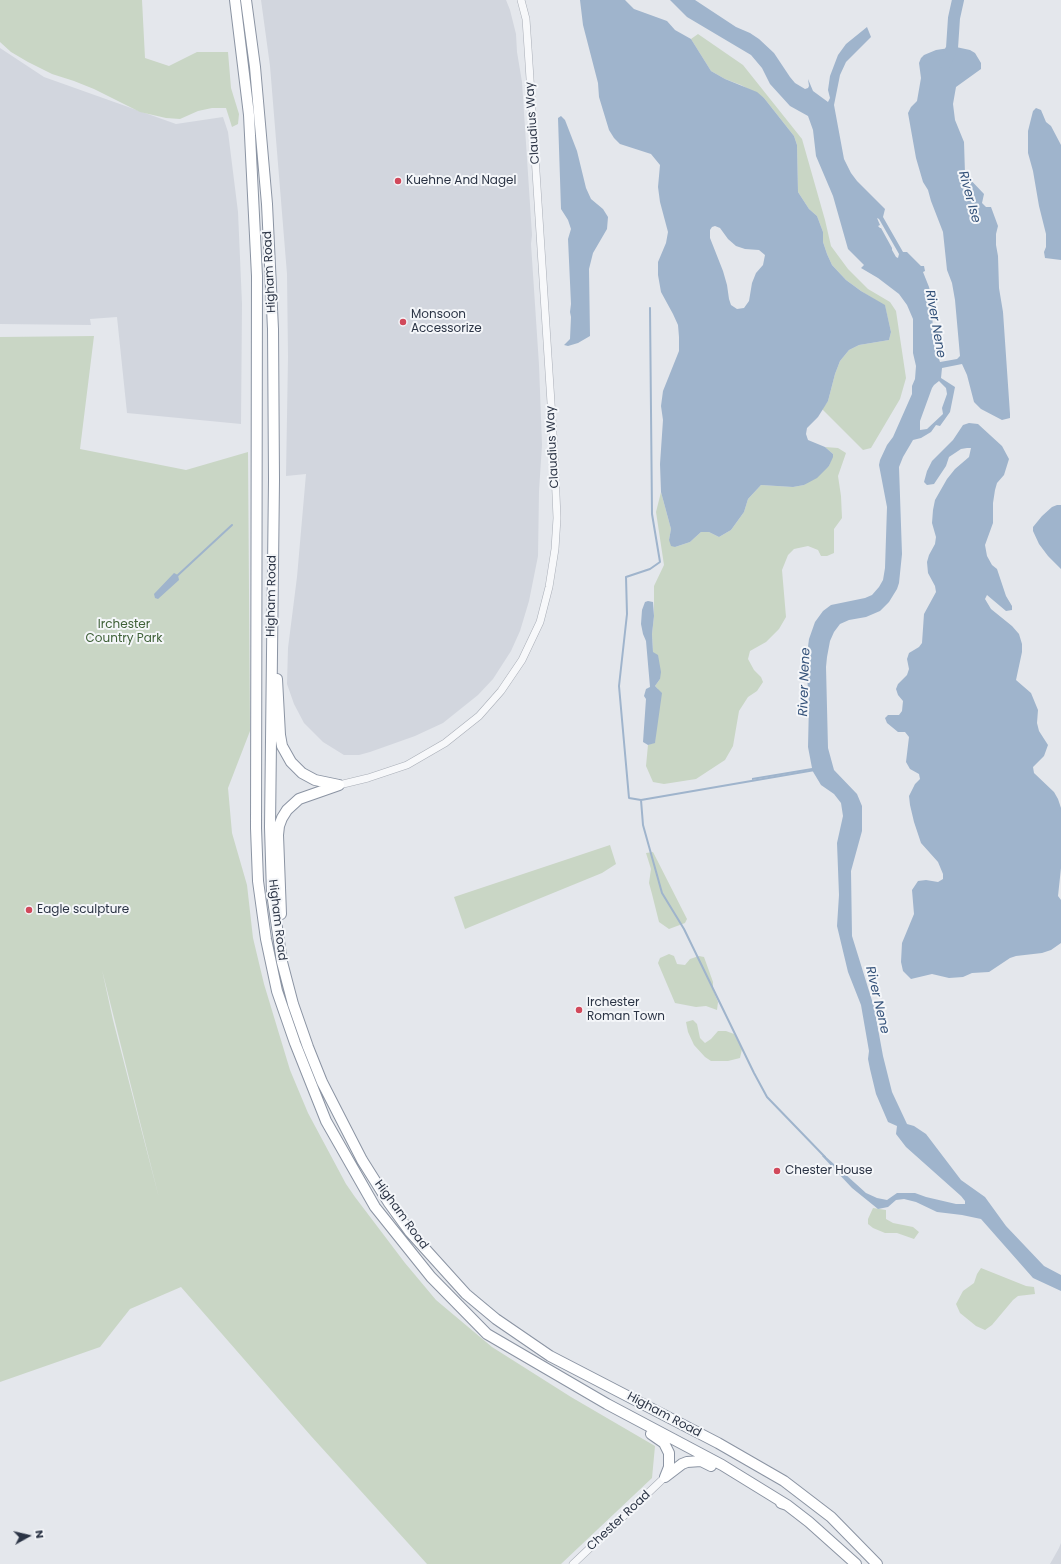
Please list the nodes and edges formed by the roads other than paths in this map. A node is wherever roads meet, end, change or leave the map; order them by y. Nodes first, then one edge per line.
1 (235, 0) edge
2 (246, 0) edge
3 (521, 0) edge
4 (271, 627) junction
5 (339, 785) junction
6 (282, 962) junction
7 (607, 1404) junction
8 (665, 1478) junction
9 (787, 1505) junction
10 (573, 1564) edge
11 (856, 1564) edge
12 (877, 1564) edge

1 - 7 highway, Higham Road
2 - 4 highway, Higham Road
3 - 5 street, Claudius Way
4 - 5 highway
4 - 6 highway, Higham Road
5 - 6 highway
6 - 12 highway, Higham Road
7 - 8 highway
7 - 9 highway, Higham Road
8 - 9 highway
8 - 10 street, Chester Road
9 - 11 highway

